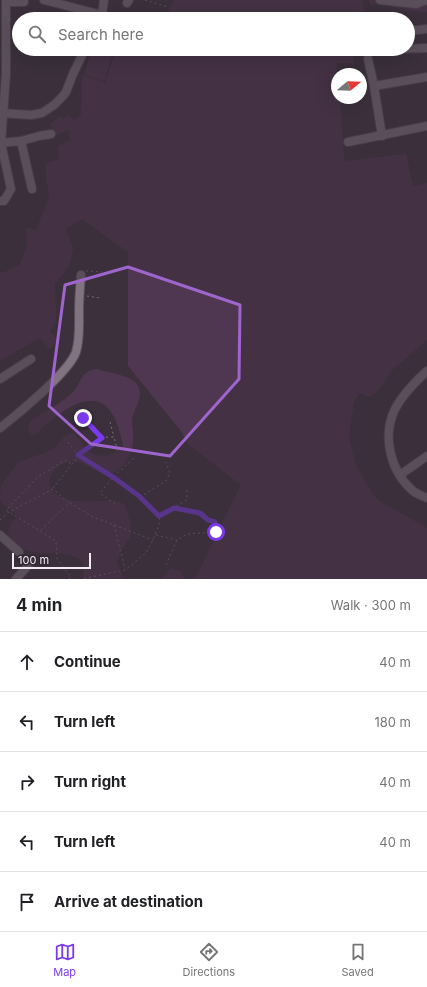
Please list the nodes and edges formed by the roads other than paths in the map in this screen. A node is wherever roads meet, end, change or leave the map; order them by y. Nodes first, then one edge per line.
1 (44, 0) edge
2 (104, 0) edge
3 (380, 0) edge
4 (427, 0) edge
5 (24, 2) dead end
6 (5, 5) edge
7 (84, 12) edge
8 (102, 12) edge
9 (427, 29) edge
10 (415, 30) edge
11 (415, 48) edge
12 (427, 48) edge
13 (82, 56) edge
14 (368, 59) dead end
15 (427, 77) edge
16 (374, 86) junction
17 (1, 113) edge
18 (427, 126) edge
19 (52, 134) dead end
20 (382, 136) junction
21 (21, 141) junction
22 (348, 142) dead end
23 (1, 143) edge
24 (32, 189) dead end
25 (2, 201) edge
26 (81, 275) road end
27 (31, 359) dead end
28 (427, 371) edge
29 (0, 379) edge
30 (0, 428) edge
31 (427, 456) edge
32 (400, 475) junction
33 (427, 498) edge
34 (0, 535) edge
35 (19, 552) dead end
36 (31, 562) dead end
37 (16, 579) edge

1 - 7 street
2 - 8 street
3 - 4 street
5 - 6 street
6 - 17 street
9 - 10 street
11 - 12 street
13 - 17 street
14 - 16 street
15 - 16 street
16 - 20 street
17 - 23 street
18 - 20 street
19 - 21 street
20 - 22 street
21 - 23 street
21 - 24 street
23 - 25 street
26 - 30 street
27 - 29 street
28 - 32 street
31 - 32 street
32 - 33 street
34 - 35 street
36 - 37 street

